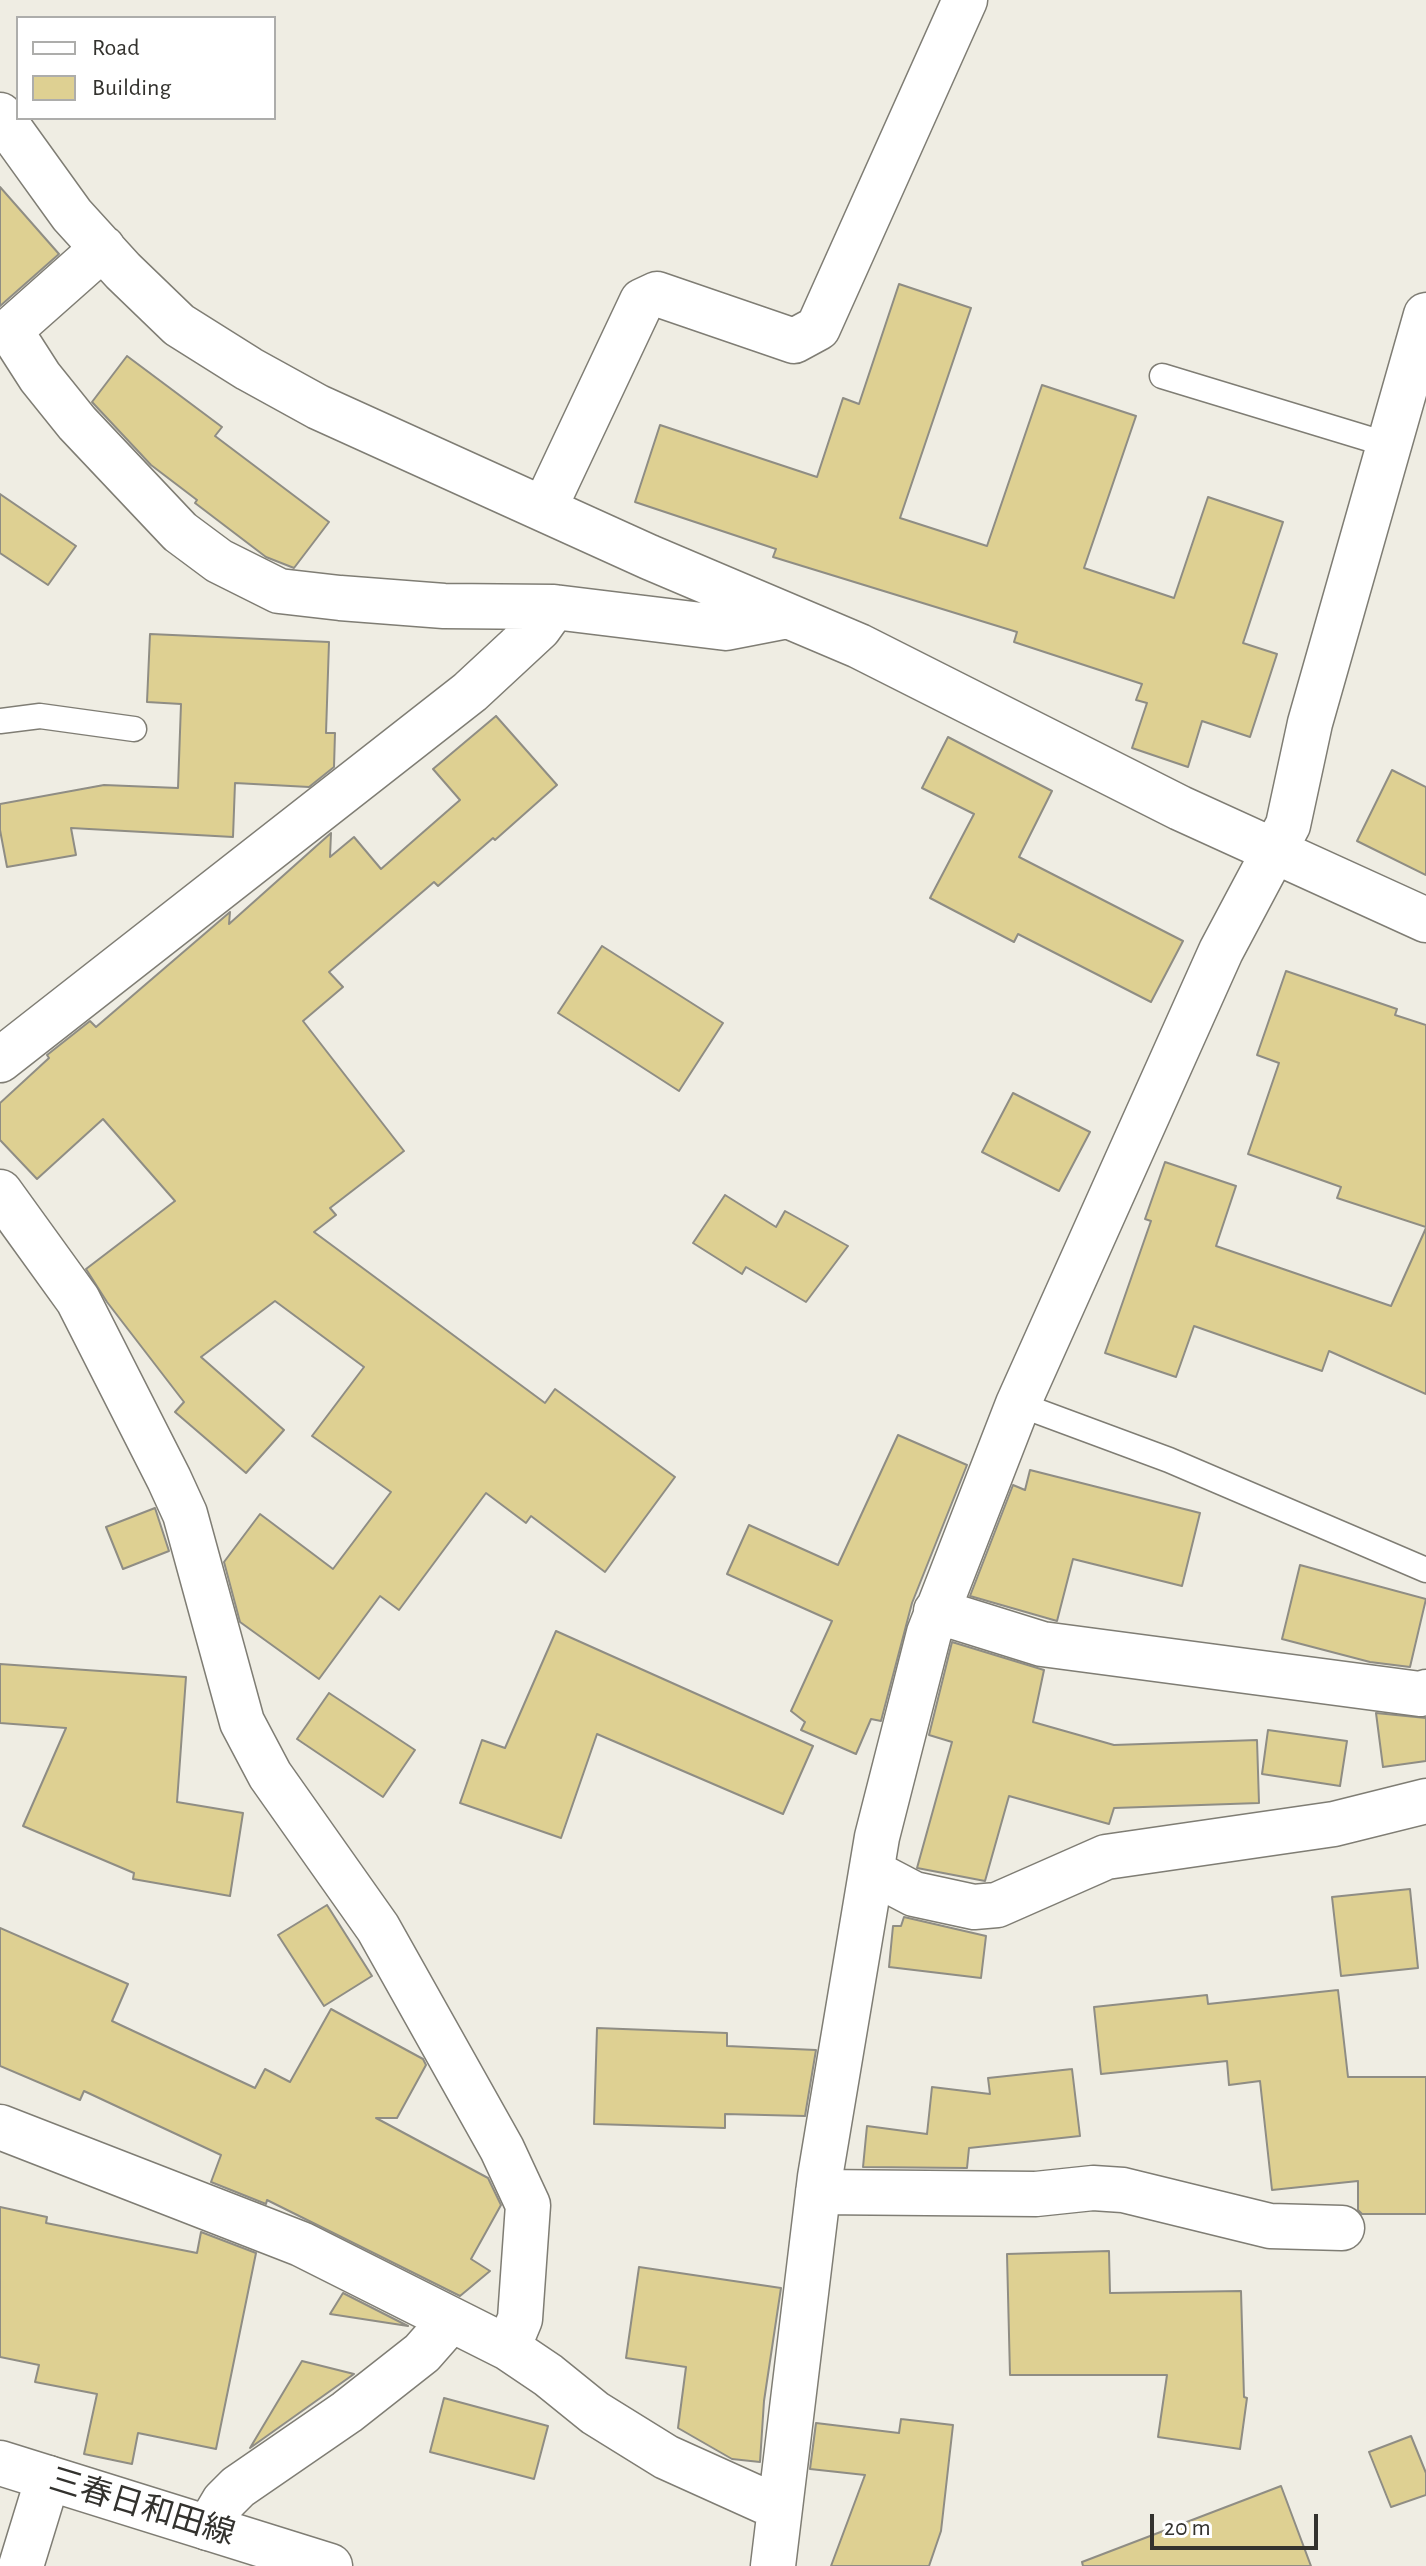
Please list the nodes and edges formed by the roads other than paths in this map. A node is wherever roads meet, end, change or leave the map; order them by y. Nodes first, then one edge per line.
1 (965, 0) edge
2 (0, 115) edge
3 (103, 248) junction
4 (1426, 315) edge
5 (1162, 376) dead end
6 (1389, 445) junction
7 (544, 509) junction
8 (554, 607) junction
9 (788, 616) junction
10 (0, 721) edge
11 (134, 729) dead end
12 (1272, 852) junction
13 (1426, 920) edge
14 (0, 1060) edge
15 (0, 1192) edge
16 (1018, 1404) junction
17 (1426, 1570) edge
18 (936, 1611) junction
19 (1426, 1692) edge
20 (1426, 1801) edge
21 (872, 1872) junction
22 (0, 2127) edge
23 (818, 2192) junction
24 (1342, 2228) dead end
25 (451, 2320) junction
26 (508, 2348) junction
27 (0, 2463) edge
28 (48, 2478) junction
29 (779, 2508) junction
30 (208, 2528) junction
31 (21, 2566) edge
32 (330, 2566) edge
33 (773, 2566) edge

1 - 7 street
2 - 3 street
3 - 7 street
3 - 8 street
4 - 6 street
5 - 6 lane
6 - 12 street
7 - 9 street
8 - 9 street
8 - 14 street
9 - 12 street
10 - 11 lane
12 - 13 street
12 - 16 street
15 - 26 street
16 - 17 lane
16 - 18 street
18 - 19 street
18 - 21 street
20 - 21 street
21 - 23 street
22 - 25 street
23 - 24 street
23 - 29 street
25 - 26 street
25 - 30 street
26 - 29 street
27 - 28 street, 三春日和田線
28 - 30 street, 三春日和田線
28 - 31 street
29 - 33 street
30 - 32 street, 三春日和田線

